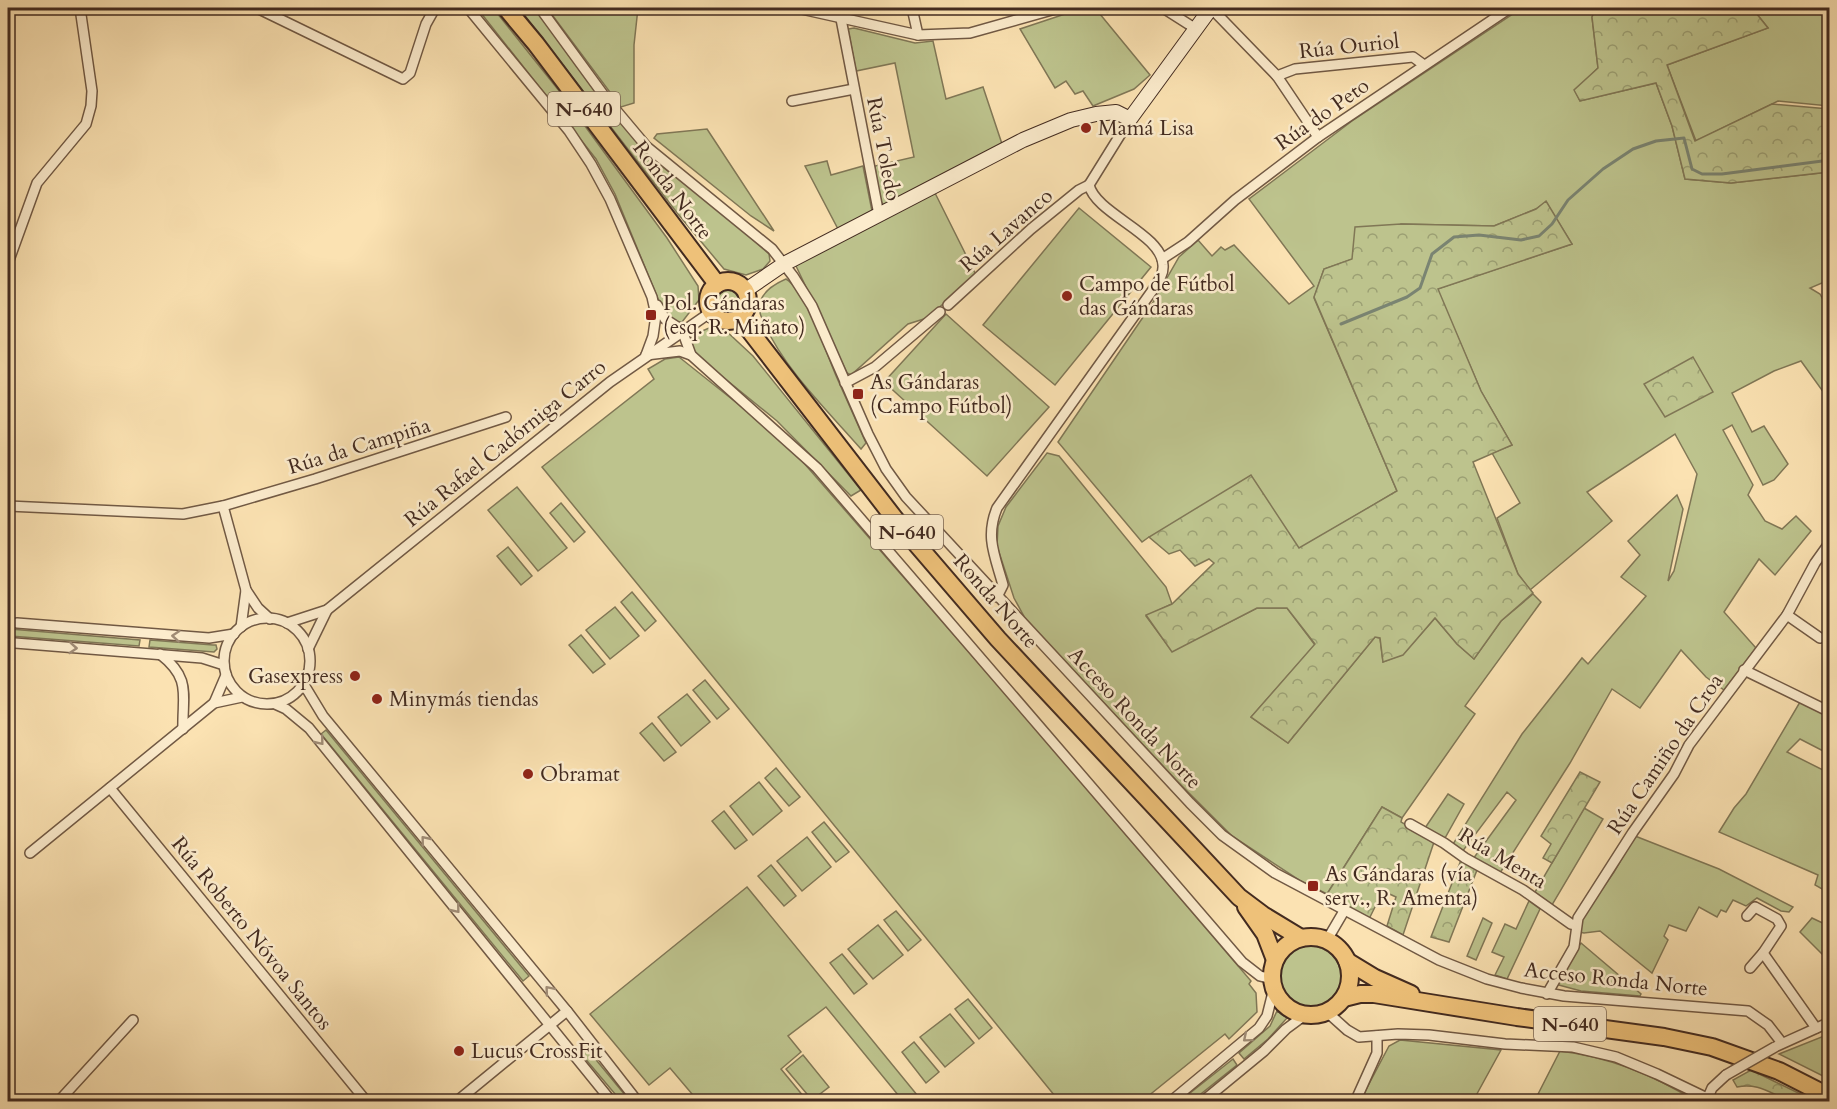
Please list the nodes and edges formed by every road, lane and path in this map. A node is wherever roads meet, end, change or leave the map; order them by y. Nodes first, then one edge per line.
1 (80, 8) edge
2 (257, 8) edge
3 (435, 8) edge
4 (468, 8) edge
5 (506, 8) edge
6 (540, 8) edge
7 (797, 8) edge
8 (912, 8) edge
9 (1059, 8) edge
10 (1163, 8) edge
11 (1211, 8) edge
12 (1510, 8) edge
13 (841, 19) junction
14 (1196, 29) junction
15 (918, 35) junction
16 (1424, 65) junction
17 (1277, 76) junction
18 (854, 89) junction
19 (792, 101) dead end
20 (1130, 118) junction
21 (1318, 137) junction
22 (1089, 183) junction
23 (879, 215) junction
24 (1162, 259) junction
25 (8, 263) edge
26 (784, 264) junction
27 (717, 284) junction
28 (746, 290) junction
29 (652, 297) junction
30 (948, 305) dead end
31 (711, 312) junction
32 (940, 312) dead end
33 (740, 318) junction
34 (682, 330) junction
35 (646, 355) junction
36 (691, 356) junction
37 (845, 383) junction
38 (506, 417) dead end
39 (8, 506) edge
40 (223, 506) junction
41 (1830, 542) edge
42 (246, 590) junction
43 (997, 597) junction
44 (327, 610) junction
45 (1787, 615) junction
46 (270, 618) junction
47 (17, 623) dead end
48 (286, 623) junction
49 (238, 630) junction
50 (1820, 638) dead end
51 (15, 643) dead end
52 (308, 649) junction
53 (160, 654) junction
54 (225, 670) junction
55 (1744, 670) junction
56 (303, 683) junction
57 (243, 697) junction
58 (214, 703) junction
59 (275, 704) junction
60 (1830, 712) edge
61 (183, 729) junction
62 (110, 788) junction
63 (1410, 824) dead end
64 (30, 853) dead end
65 (1239, 897) junction
66 (1344, 911) junction
67 (1747, 916) dead end
68 (1576, 925) junction
69 (1301, 938) junction
70 (1327, 940) junction
71 (1763, 953) junction
72 (1275, 960) junction
73 (1347, 961) junction
74 (1750, 968) dead end
75 (1273, 984) junction
76 (1547, 994) junction
77 (1344, 998) junction
78 (1428, 1001) junction
79 (567, 1011) junction
80 (1327, 1012) junction
81 (1305, 1015) junction
82 (133, 1020) dead end
83 (1830, 1022) edge
84 (549, 1025) junction
85 (1816, 1028) junction
86 (1377, 1036) junction
87 (1778, 1045) junction
88 (1830, 1097) edge
89 (1706, 1100) edge
90 (58, 1101) edge
91 (367, 1101) edge
92 (456, 1101) edge
93 (612, 1101) edge
94 (638, 1101) edge
95 (1170, 1101) edge
96 (1202, 1101) edge
97 (1354, 1101) edge

1 - 25 street
2 - 3 street
4 - 29 street
5 - 27 highway, Ronda Norte / N-640
6 - 26 street, Acceso Ronda Norte
7 - 13 street
8 - 15 street
9 - 15 street
10 - 14 street
11 - 14 main road
11 - 17 street
12 - 16 street, Rúa do Peto
13 - 15 street
13 - 18 street, Rúa Toledo
14 - 20 main road
16 - 17 street, Rúa Ouriol
16 - 21 street, Rúa do Peto
17 - 21 street
18 - 19 street, Rúa Toledo
18 - 23 street, Rúa Toledo
20 - 22 street
20 - 23 main road
21 - 24 street, Rúa do Peto
22 - 24 street
22 - 30 street, Rúa Lavanco
23 - 26 main road
24 - 43 street
26 - 28 main road
26 - 37 street, Acceso Ronda Norte
27 - 28 highway
27 - 31 highway
28 - 33 highway
29 - 34 street
29 - 35 street
31 - 33 highway
31 - 34 street, Rúa Rafael Cadórniga Carro
32 - 37 street
33 - 65 highway, Ronda Norte / N-640
34 - 35 street, Rúa Rafael Cadórniga Carro
34 - 36 street
35 - 36 street
35 - 44 street, Rúa Rafael Cadórniga Carro
36 - 75 street
37 - 43 street, Acceso Ronda Norte
38 - 40 street, Rúa da Campiña
39 - 40 street, Rúa da Campiña
40 - 42 street
41 - 45 street, Rúa Camiño da Croa
42 - 46 street
42 - 49 street
43 - 66 street, Acceso Ronda Norte
44 - 48 street, Rúa Rafael Cadórniga Carro
44 - 52 street, Rúa Rafael Cadórniga Carro
45 - 50 street
45 - 55 street, Rúa Camiño da Croa
46 - 48 street
46 - 49 street
49 -> 47 street
48 - 52 street
49 - 54 street
51 -> 53 street
52 - 56 street
53 - 54 street
53 - 61 street
54 - 57 street
54 - 58 street
55 - 60 street
55 - 68 street, Rúa Camiño da Croa
56 - 59 street
79 -> 56 street
57 - 58 street
57 - 59 street
58 - 61 street
59 -> 84 street
61 - 62 street
62 - 64 street
62 - 91 street, Rúa Roberto Nóvoa Santos
63 - 68 street, Rúa Menta
65 - 69 highway, Ronda Norte / N-640
65 - 72 highway, Ronda Norte / N-640
66 - 70 street
66 - 76 street, Acceso Ronda Norte
67 - 71 street
68 - 76 street, Rúa Camiño da Croa
69 - 70 highway, Ronda Norte / N-640
69 - 72 highway
70 - 73 highway, N-640
71 - 74 street
71 - 85 street
72 - 75 highway
73 - 77 highway
73 - 78 highway, N-640
75 - 81 highway
75 -> 95 street
76 - 87 street, Acceso Ronda Norte
77 - 78 highway, N-640
77 - 80 highway
78 - 88 highway, N-640
79 - 84 street
79 - 94 street
80 - 81 highway
80 - 86 street
81 - 96 street
82 - 90 street
83 - 85 street
84 - 92 street
84 - 93 street
85 - 87 street
86 - 89 street
86 - 97 street
87 - 89 street, bridge

